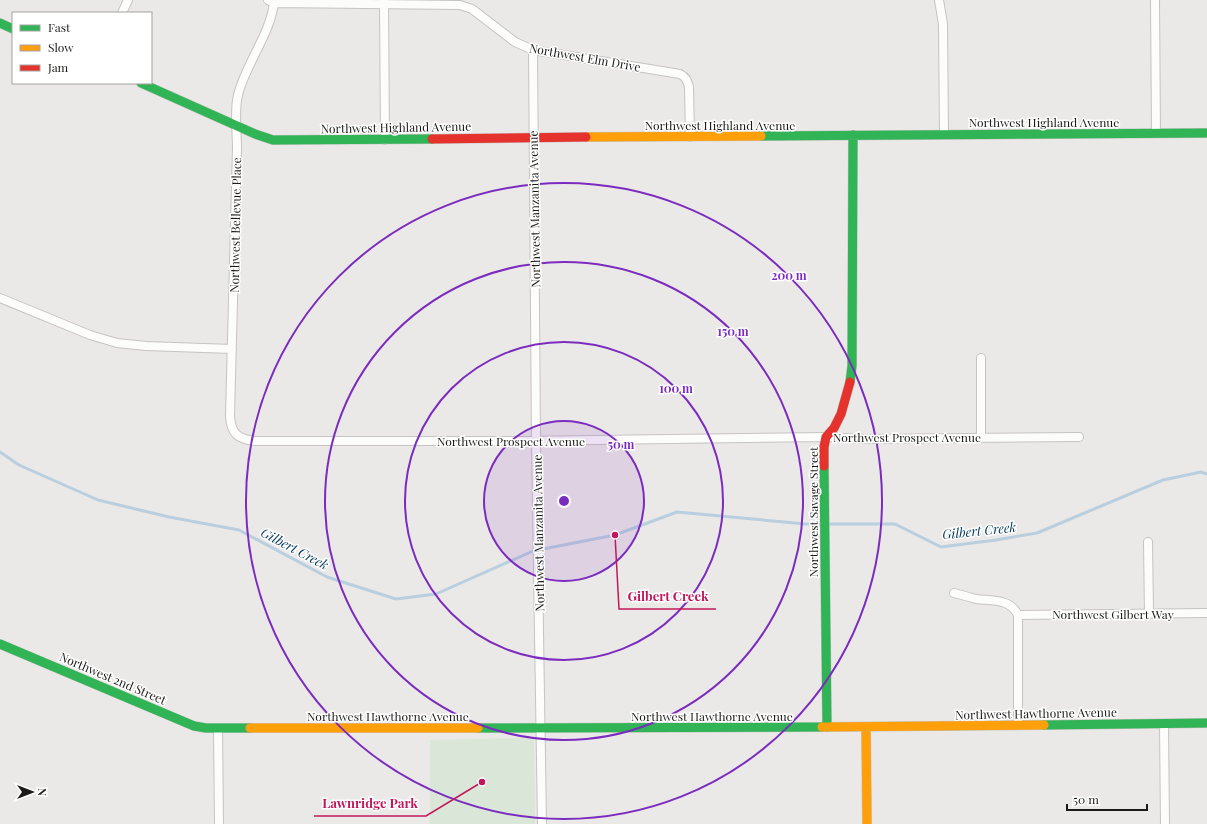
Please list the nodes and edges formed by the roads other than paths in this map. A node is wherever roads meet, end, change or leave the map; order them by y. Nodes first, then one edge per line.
1 (128, 0) edge
2 (939, 0) edge
3 (1156, 0) edge
4 (272, 1) edge
5 (384, 2) edge
6 (122, 12) edge
7 (0, 23) edge
8 (12, 29) edge
9 (533, 50) junction
10 (143, 84) edge
11 (237, 126) junction
12 (1156, 133) junction
13 (1207, 133) edge
14 (944, 134) junction
15 (853, 135) junction
16 (690, 137) junction
17 (533, 138) junction
18 (385, 140) junction
19 (0, 298) edge
20 (232, 350) junction
21 (981, 358) dead end
22 (826, 437) junction
23 (1079, 437) dead end
24 (981, 438) junction
25 (536, 440) junction
26 (255, 441) joint
27 (1148, 542) dead end
28 (954, 593) dead end
29 (1018, 614) junction
30 (1149, 614) junction
31 (1207, 614) edge
32 (0, 644) edge
33 (1207, 723) edge
34 (1164, 724) junction
35 (1018, 725) junction
36 (827, 727) junction
37 (866, 727) junction
38 (218, 728) junction
39 (541, 728) junction
40 (219, 824) edge
41 (542, 824) edge
42 (866, 824) edge
43 (1165, 824) edge

1 - 6 street
2 - 14 street
3 - 12 street
4 - 5 street, Northwest Elm Drive
4 - 11 street, Northwest Bellevue Place
5 - 9 street, Northwest Elm Drive
5 - 18 street
7 - 8 street
9 - 16 street, Northwest Elm Drive
9 - 17 street, Northwest Manzanita Avenue
10 - 11 street, Northwest Highland Avenue
11 - 18 street, Northwest Highland Avenue
11 - 20 street, Northwest Bellevue Place
12 - 13 street, Northwest Highland Avenue
12 - 14 street, Northwest Highland Avenue
14 - 15 street, Northwest Highland Avenue
15 - 16 street, Northwest Highland Avenue
15 - 22 street, Northwest Savage Street
16 - 17 street, Northwest Highland Avenue
17 - 18 street, Northwest Highland Avenue
17 - 25 street, Northwest Manzanita Avenue
19 - 20 street
20 - 26 street, Northwest Bellevue Place
21 - 24 street
22 - 24 street, Northwest Prospect Avenue
22 - 25 street, Northwest Prospect Avenue
22 - 36 street, Northwest Savage Street
23 - 24 street, Northwest Prospect Avenue
25 - 26 street, Northwest Prospect Avenue
25 - 39 street, Northwest Manzanita Avenue
27 - 30 street
28 - 29 street
29 - 30 street, Northwest Gilbert Way
29 - 35 street
30 - 31 street, Northwest Gilbert Way
32 - 38 street, Northwest 2nd Street
33 - 34 street, Northwest Hawthorne Avenue
34 - 35 street, Northwest Hawthorne Avenue
34 - 43 street
35 - 37 street, Northwest Hawthorne Avenue
36 - 37 street, Northwest Hawthorne Avenue
36 - 39 street, Northwest Hawthorne Avenue
37 - 42 street
38 - 39 street, Northwest Hawthorne Avenue
38 - 40 street
39 - 41 street, Northwest Manzanita Avenue

